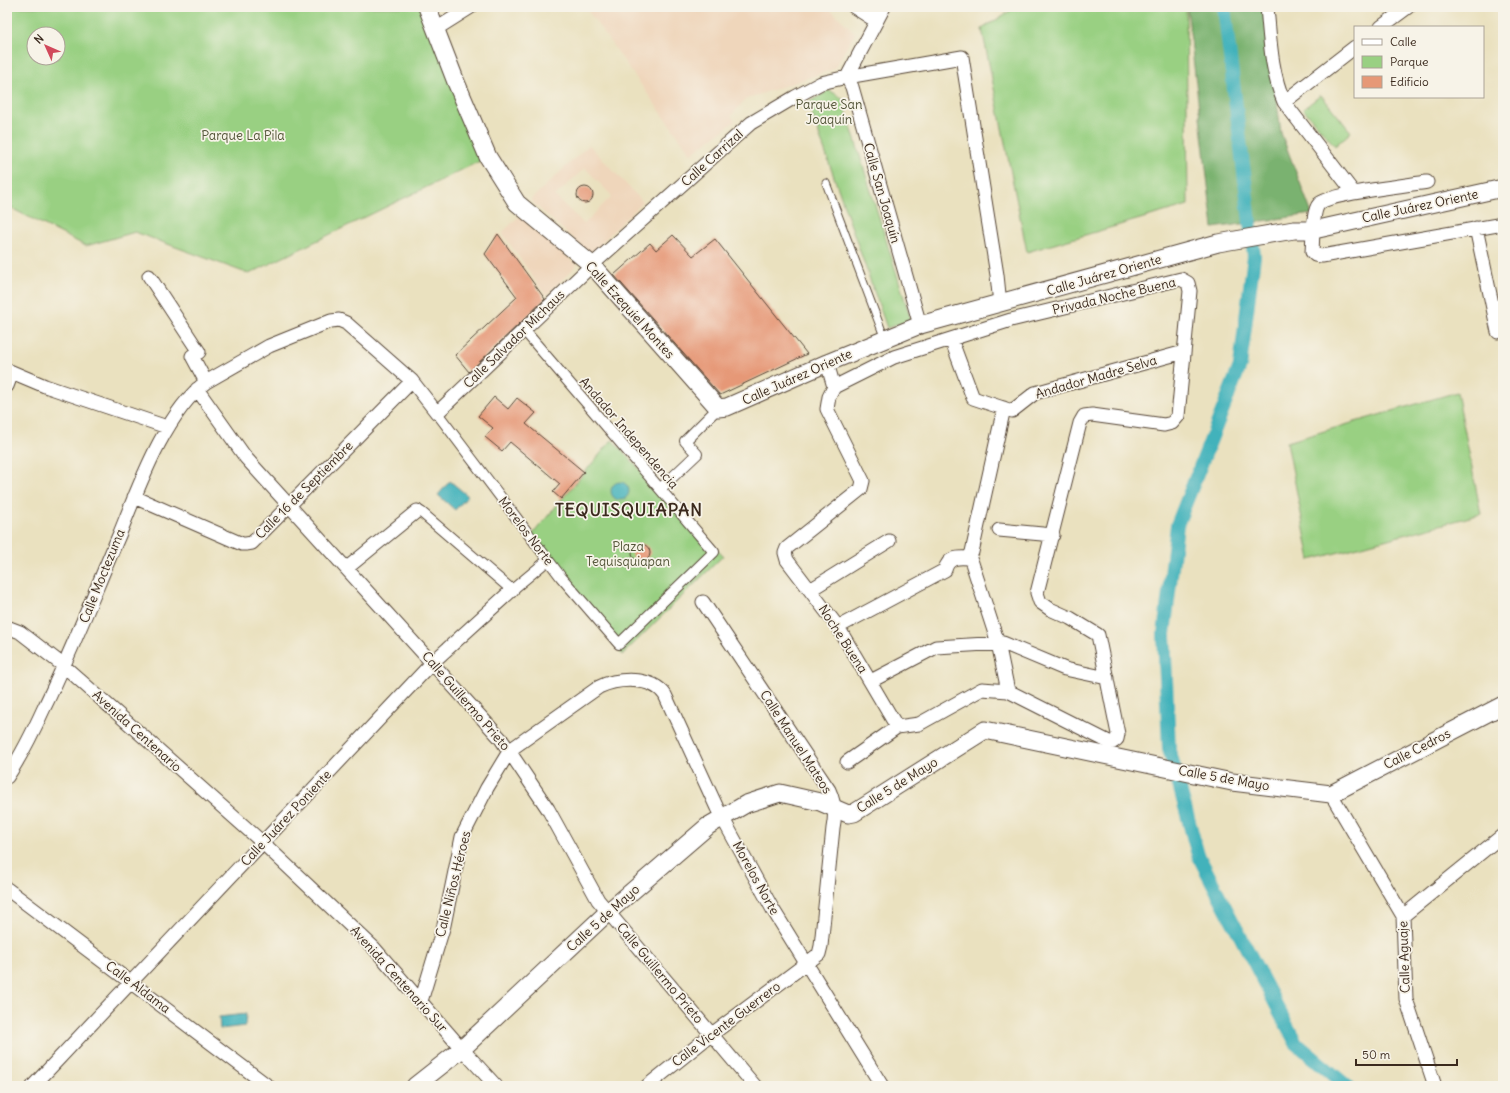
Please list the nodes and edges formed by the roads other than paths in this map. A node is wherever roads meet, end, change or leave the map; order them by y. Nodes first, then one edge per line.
1 (427, 7) edge
2 (472, 7) edge
3 (854, 7) edge
4 (884, 7) edge
5 (1267, 7) edge
6 (1408, 7) edge
7 (876, 21) junction
8 (1383, 26) edge
9 (436, 29) junction
10 (1354, 48) edge
11 (847, 77) junction
12 (1284, 102) junction
13 (1427, 182) dead end
14 (826, 183) dead end
15 (1503, 188) edge
16 (1354, 193) junction
17 (1503, 224) edge
18 (1476, 228) junction
19 (1314, 230) junction
20 (592, 265) junction
21 (149, 276) dead end
22 (1000, 304) junction
23 (920, 326) junction
24 (524, 330) junction
25 (1498, 332) dead end
26 (951, 339) junction
27 (885, 340) junction
28 (1184, 352) junction
29 (827, 363) junction
30 (9, 371) edge
31 (412, 381) junction
32 (202, 385) junction
33 (7, 386) edge
34 (834, 387) junction
35 (718, 408) junction
36 (1008, 410) junction
37 (437, 413) junction
38 (167, 427) junction
39 (660, 489) junction
40 (134, 497) junction
41 (290, 506) junction
42 (417, 511) joint
43 (999, 530) dead end
44 (1053, 535) junction
45 (889, 541) dead end
46 (969, 558) junction
47 (548, 560) junction
48 (347, 568) junction
49 (512, 590) junction
50 (810, 590) junction
51 (703, 602) dead end
52 (7, 626) edge
53 (838, 627) junction
54 (998, 643) junction
55 (619, 644) joint
56 (433, 662) junction
57 (64, 666) junction
58 (1107, 678) junction
59 (631, 680) joint
60 (871, 681) junction
61 (1008, 691) junction
62 (1503, 705) edge
63 (897, 727) junction
64 (510, 750) junction
65 (847, 762) dead end
66 (7, 777) edge
67 (1331, 794) junction
68 (834, 809) junction
69 (723, 818) junction
70 (1503, 835) edge
71 (262, 843) junction
72 (7, 889) edge
73 (608, 912) junction
74 (1404, 916) junction
75 (806, 964) junction
76 (131, 982) junction
77 (421, 1001) junction
78 (712, 1034) junction
79 (462, 1049) junction
80 (33, 1086) edge
81 (268, 1086) edge
82 (415, 1086) edge
83 (496, 1086) edge
84 (647, 1086) edge
85 (755, 1086) edge
86 (882, 1086) edge
87 (1435, 1086) edge

1 - 9 street, Calle Ezequiel Montes
2 - 9 street
3 - 7 street
4 - 7 street
5 - 12 street
6 - 8 street
7 - 11 street
9 - 20 street, Calle Ezequiel Montes
10 - 12 street
11 - 20 street, Calle Carrizal
11 - 22 street, Calle Carrizal
11 - 23 street, Calle San Joaquín
12 - 16 street
13 - 16 street
14 - 27 lane
15 - 19 street, Calle Juárez Oriente
16 - 19 street
17 - 18 street
18 - 19 street
18 - 25 street
19 - 22 street, Calle Juárez Oriente
20 - 24 street, Calle Salvador Michaus
20 - 35 street, Calle Ezequiel Montes
21 - 32 street, Calle Guillermo Prieto
22 - 23 street, Calle Juárez Oriente
23 - 27 street, Calle Juárez Oriente
24 - 37 street, Calle Salvador Michaus
24 - 39 street, Andador Independencia
26 - 28 street, Privada Noche Buena
26 - 34 street, Privada Noche Buena
26 - 36 street
27 - 29 street, Calle Juárez Oriente
28 - 36 street, Andador Madre Selva
28 - 44 street, Privada Noche Buena
29 - 34 street
29 - 35 street, Calle Juárez Oriente
30 - 33 street
30 - 38 street
31 - 32 street
31 - 37 street
31 - 41 street, Calle 16 de Septiembre
32 - 38 street, Calle Moctezuma
32 - 41 street, Calle Guillermo Prieto
34 - 50 street, Noche Buena
35 - 39 street
36 - 46 street
37 - 47 street, Morelos Norte
38 - 40 street, Calle Moctezuma
39 - 55 street, Andador Independencia
40 - 41 street, Calle 16 de Septiembre
40 - 57 street, Calle Moctezuma
41 - 48 street, Calle Guillermo Prieto
42 - 48 street
42 - 49 street
43 - 44 street
44 - 58 street, Privada Noche Buena
45 - 50 street
46 - 53 street
46 - 54 street
47 - 49 street, Calle Juárez Poniente
47 - 55 street, Morelos Norte
48 - 56 street, Calle Guillermo Prieto
49 - 56 street, Calle Juárez Poniente
50 - 53 street, Noche Buena
51 - 68 street, Calle Manuel Mateos
52 - 57 street, Avenida Centenario
53 - 60 street, Noche Buena
54 - 58 street
54 - 60 street
54 - 61 street
56 - 64 street, Calle Guillermo Prieto
56 - 71 street, Calle Juárez Poniente
57 - 66 street, Calle Moctezuma
57 - 71 street, Avenida Centenario
58 - 61 street, Privada Noche Buena
59 - 64 street, Calle Niños Héroes
59 - 69 street, Morelos Norte
60 - 63 street, Noche Buena
61 - 63 street
62 - 67 street, Calle Cedros
63 - 65 street
64 - 73 street, Calle Guillermo Prieto
64 - 77 street, Calle Niños Héroes
67 - 68 street, Calle 5 de Mayo
67 - 74 street, Calle Aguaje
68 - 69 street, Calle 5 de Mayo
68 - 75 street, Calle Manuel Mateos
69 - 73 street, Calle 5 de Mayo
69 - 75 street, Morelos Norte
70 - 74 street
71 - 76 street, Calle Juárez Poniente
71 - 77 street, Avenida Centenario Sur
72 - 76 street, Calle Aldama
73 - 78 street, Calle Guillermo Prieto
73 - 79 street, Calle 5 de Mayo
74 - 87 street, Calle Aguaje
75 - 78 street, Calle Vicente Guerrero
75 - 86 street, Morelos Norte
76 - 80 street, Calle Juárez Poniente
76 - 81 street, Calle Aldama
77 - 79 street, Avenida Centenario Sur
78 - 84 street, Calle Vicente Guerrero
78 - 85 street, Calle Guillermo Prieto
79 - 82 street, Calle 5 de Mayo
79 - 83 street, Avenida Centenario Sur

